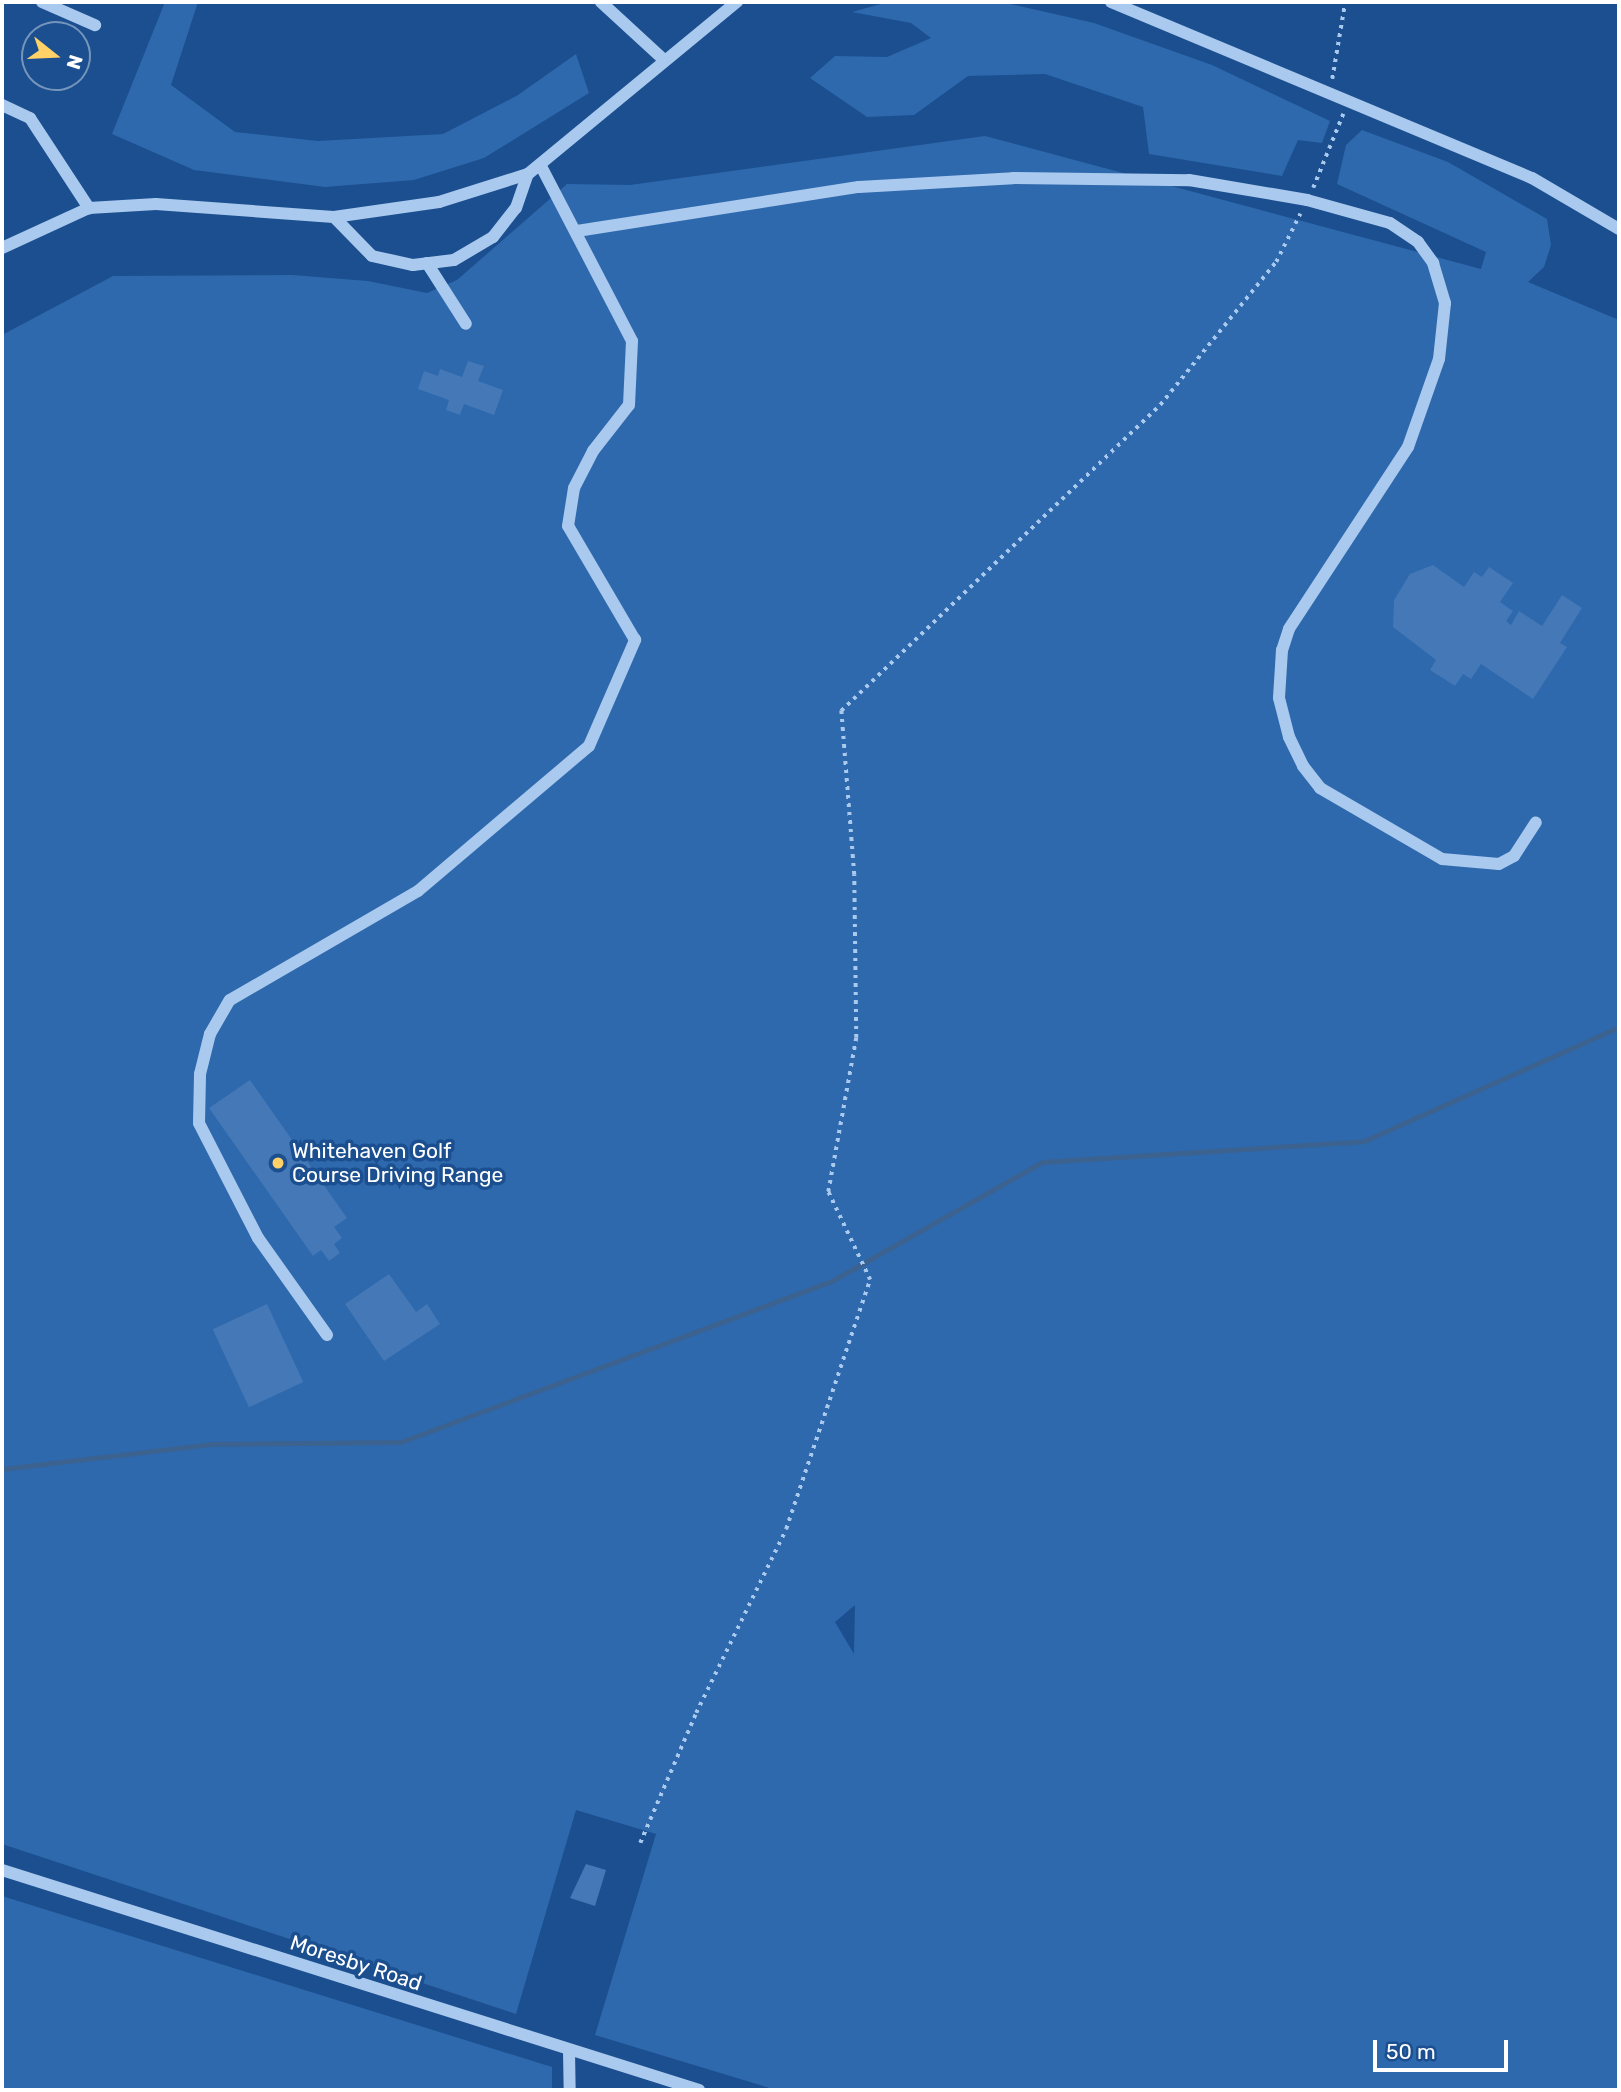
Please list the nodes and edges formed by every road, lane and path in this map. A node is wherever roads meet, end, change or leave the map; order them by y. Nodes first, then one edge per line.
1 (42, 2) edge
2 (601, 2) edge
3 (737, 2) edge
4 (1111, 2) edge
5 (1345, 2) edge
6 (95, 25) dead end
7 (663, 59) junction
8 (1329, 91) junction
9 (1349, 99) junction
10 (2, 105) edge
11 (541, 166) junction
12 (528, 174) junction
13 (1307, 200) junction
14 (89, 208) junction
15 (334, 217) junction
16 (1619, 229) edge
17 (577, 231) junction
18 (2, 248) edge
19 (427, 263) junction
20 (466, 324) dead end
21 (1536, 822) dead end
22 (327, 1335) dead end
23 (640, 1843) dead end
24 (2, 1870) edge
25 (569, 2051) junction
26 (570, 2090) edge
27 (699, 2090) edge

1 - 6 street
2 - 7 street
3 - 7 street
4 - 8 street
5 - 8 path
7 - 11 street
8 - 9 street
9 - 13 path
9 - 16 street
10 - 14 street
11 - 12 street
11 - 17 street
12 - 15 street
12 - 19 street
13 - 17 street
13 - 21 street
13 - 23 path
14 - 15 street
14 - 18 street
15 - 19 street
17 - 22 street
19 - 20 street
24 - 25 street, Moresby Road
25 - 26 street
25 - 27 street, Moresby Road

